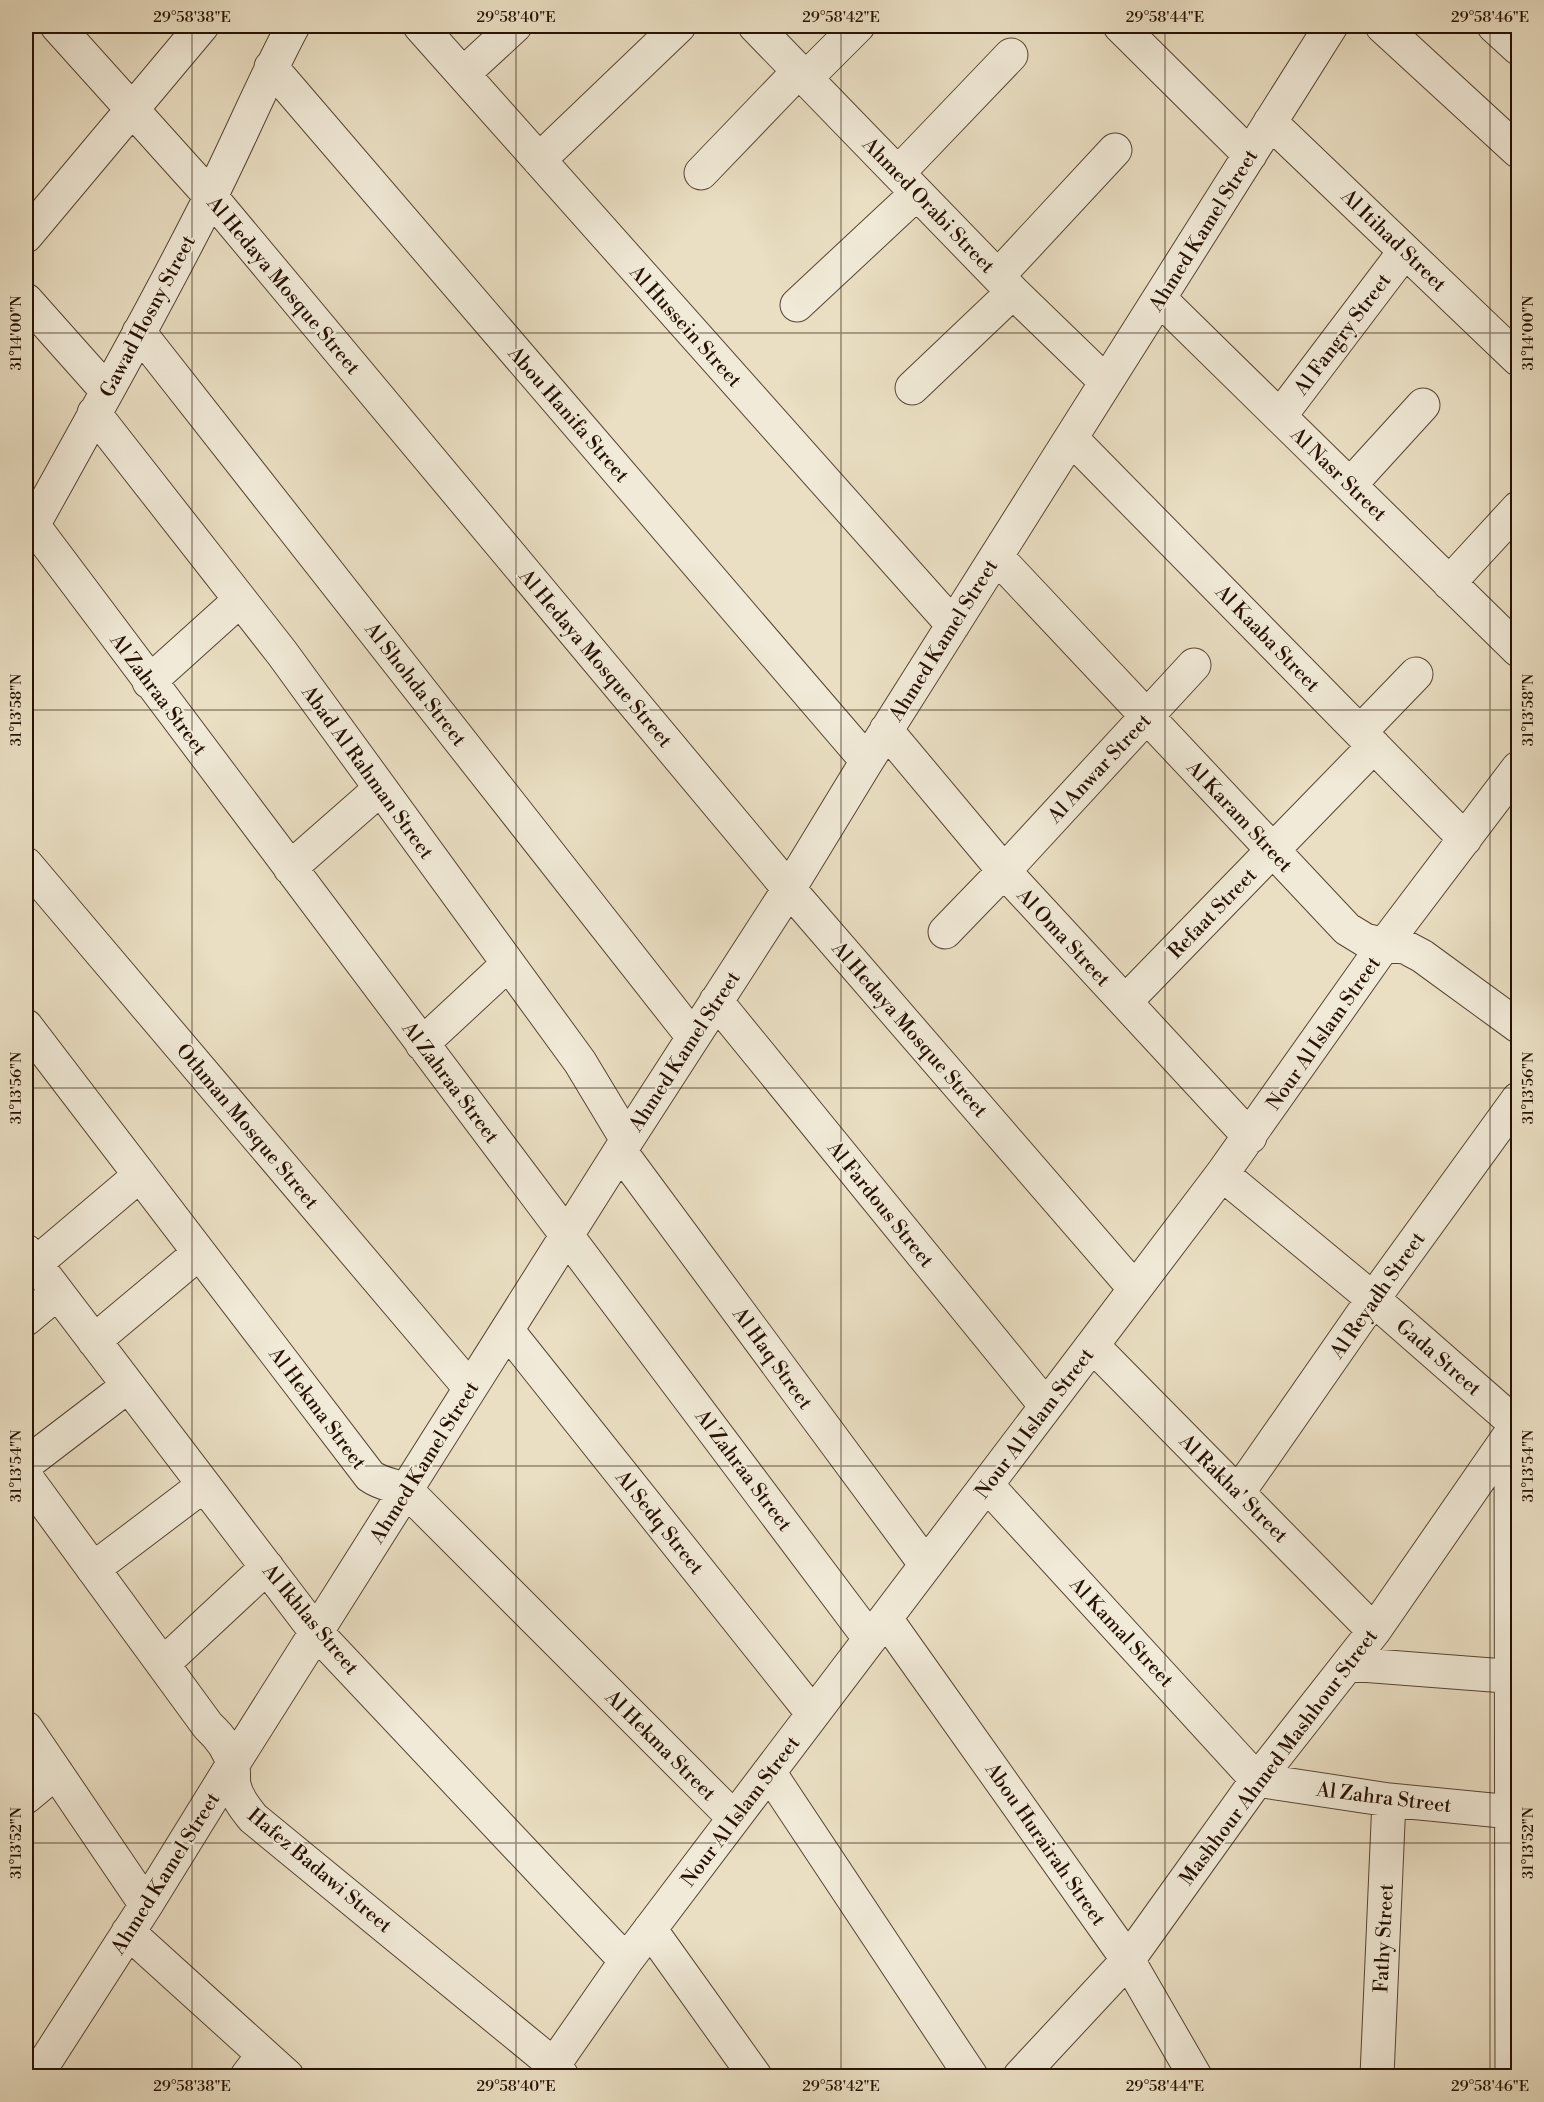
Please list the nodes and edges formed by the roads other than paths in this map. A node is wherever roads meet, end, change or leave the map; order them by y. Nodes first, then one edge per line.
1 (57, 26) edge
2 (202, 26) edge
3 (293, 26) edge
4 (420, 26) edge
5 (515, 26) edge
6 (679, 26) edge
7 (755, 26) edge
8 (858, 26) edge
9 (1120, 26) edge
10 (1331, 26) edge
11 (1382, 26) edge
12 (1494, 26) edge
13 (1518, 48) edge
14 (1011, 55) dead end
15 (271, 67) junction
16 (463, 74) junction
17 (803, 75) junction
18 (132, 109) junction
19 (1270, 122) junction
20 (1115, 150) dead end
21 (1518, 151) edge
22 (1250, 155) junction
23 (539, 160) junction
24 (701, 173) dead end
25 (907, 183) junction
26 (211, 197) junction
27 (26, 236) edge
28 (1405, 251) junction
29 (1006, 284) junction
30 (1160, 298) junction
31 (26, 300) edge
32 (797, 305) dead end
33 (139, 332) junction
34 (1518, 359) edge
35 (1106, 382) junction
36 (912, 388) dead end
37 (100, 402) junction
38 (1423, 405) dead end
39 (1280, 416) junction
40 (1071, 438) junction
41 (1350, 485) junction
42 (1518, 508) edge
43 (29, 532) edge
44 (996, 557) junction
45 (1449, 583) junction
46 (240, 600) junction
47 (953, 625) junction
48 (1518, 650) edge
49 (1194, 665) dead end
50 (1416, 674) dead end
51 (149, 682) junction
52 (1147, 716) junction
53 (886, 730) junction
54 (1367, 739) junction
55 (867, 761) junction
56 (1515, 781) edge
57 (380, 789) junction
58 (1465, 839) junction
59 (1273, 850) junction
60 (26, 864) edge
61 (290, 868) junction
62 (1004, 871) junction
63 (789, 889) junction
64 (945, 932) dead end
65 (1384, 945) junction
66 (508, 964) junction
67 (716, 1001) junction
68 (1125, 1002) junction
69 (1518, 1026) edge
70 (693, 1036) junction
71 (31, 1044) edge
72 (423, 1044) junction
73 (1518, 1099) edge
74 (1250, 1137) junction
75 (624, 1145) junction
76 (1222, 1174) junction
77 (140, 1175) junction
78 (567, 1235) junction
79 (200, 1253) junction
80 (30, 1258) edge
81 (1136, 1289) junction
82 (57, 1293) junction
83 (1373, 1299) junction
84 (26, 1319) edge
85 (507, 1330) junction
86 (94, 1341) junction
87 (1093, 1346) junction
88 (128, 1386) junction
89 (470, 1388) junction
90 (1046, 1406) junction
91 (1516, 1428) edge
92 (26, 1464) edge
93 (26, 1477) edge
94 (204, 1485) junction
95 (987, 1485) junction
96 (406, 1490) junction
97 (1238, 1492) junction
98 (926, 1564) junction
99 (267, 1567) junction
100 (93, 1569) junction
101 (878, 1629) junction
102 (1374, 1631) junction
103 (316, 1632) junction
104 (163, 1664) junction
105 (1348, 1664) junction
106 (1515, 1676) edge
107 (813, 1714) junction
108 (26, 1728) edge
109 (233, 1764) junction
110 (769, 1772) junction
111 (56, 1773) junction
112 (1257, 1780) junction
113 (26, 1797) edge
114 (1389, 1800) junction
115 (1512, 1812) junction
116 (734, 1818) junction
117 (146, 1905) junction
118 (650, 1929) junction
119 (128, 1932) junction
120 (1128, 1960) junction
121 (626, 1961) junction
122 (255, 2066) edge
123 (554, 2073) edge
124 (36, 2076) edge
125 (287, 2076) edge
126 (755, 2076) edge
127 (971, 2076) edge
128 (1020, 2076) edge
129 (1195, 2076) edge
130 (1377, 2076) edge
131 (1512, 2076) edge

1 - 18 street, Al Hedaya Mosque Street
2 - 18 street
3 - 15 street, Gawad Hosny Street
4 - 16 street, Al Hussein Street
5 - 16 street
6 - 23 street
7 - 17 street, Ahmed Orabi Street
8 - 17 street
9 - 22 street
10 - 19 street, Ahmed Kamel Street
11 - 21 street
12 - 13 street
14 - 25 street
15 - 26 street, Gawad Hosny Street
15 - 55 street, Abou Hanifa Street
16 - 23 street, Al Hussein Street
17 - 24 street
17 - 25 street, Ahmed Orabi Street
18 - 26 street, Al Hedaya Mosque Street
18 - 27 street
19 - 22 street, Ahmed Kamel Street
19 - 28 street, Al Itihad Street
20 - 29 street
22 - 30 street, Ahmed Kamel Street
23 - 47 street, Al Hussein Street
25 - 29 street, Ahmed Orabi Street
25 - 32 street
26 - 33 street, Gawad Hosny Street
26 - 63 street, Al Hedaya Mosque Street
28 - 34 street, Al Itihad Street
28 - 39 street, Al Fangry Street
29 - 35 street, Ahmed Orabi Street
29 - 36 street
30 - 35 street, Ahmed Kamel Street
30 - 39 street, Al Nasr Street
31 - 37 street, Abad Al Rahman Street
33 - 37 street, Gawad Hosny Street
33 - 70 street, Al Shohda Street
35 - 40 street, Ahmed Kamel Street
37 - 43 street, Gawad Hosny Street
37 - 46 street, Abad Al Rahman Street
38 - 41 street
39 - 41 street, Al Nasr Street
40 - 44 street, Ahmed Kamel Street
40 - 54 street, Al Kaaba Street
41 - 45 street, Al Nasr Street
42 - 45 street
43 - 51 street, Al Zahraa Street
44 - 47 street, Ahmed Kamel Street
44 - 52 street, Al Karam Street
45 - 48 street, Al Nasr Street
46 - 51 street
46 - 57 street, Abad Al Rahman Street
47 - 53 street, Ahmed Kamel Street
49 - 52 street, Al Anwar Street
50 - 54 street, Refaat Street
51 - 61 street, Al Zahraa Street
52 - 59 street, Al Karam Street
52 - 62 street, Al Anwar Street
53 - 55 street, Ahmed Kamel Street
53 - 62 street, Al Oma Street
54 - 58 street, Al Kaaba Street
54 - 59 street, Refaat Street
55 - 63 street, Ahmed Kamel Street
56 - 58 street, Nour Al Islam Street
57 - 61 street
57 - 66 street, Abad Al Rahman Street
58 - 65 street, Nour Al Islam Street
59 - 65 street, Al Karam Street
59 - 68 street, Refaat Street
60 - 89 street, Othman Mosque Street
61 - 72 street, Al Zahraa Street
62 - 64 street, Al Anwar Street
62 - 68 street, Al Oma Street
63 - 67 street, Ahmed Kamel Street
63 - 81 street, Al Hedaya Mosque Street
65 - 69 street, Al Karam Street
65 - 74 street, Nour Al Islam Street
66 - 72 street
66 - 75 street, Abad Al Rahman Street
67 - 70 street, Ahmed Kamel Street
67 - 90 street, Al Fardous Street
68 - 74 street, Al Oma Street
70 - 75 street, Ahmed Kamel Street
71 - 77 street, Al Hekma Street
72 - 78 street, Al Zahraa Street
73 - 83 street, Al Reyadh Street
74 - 76 street, Nour Al Islam Street
75 - 78 street, Ahmed Kamel Street
75 - 98 street, Al Haq Street
76 - 81 street, Nour Al Islam Street
76 - 83 street, Gada Street
77 - 79 street, Al Hekma Street
77 - 80 street
78 - 85 street, Ahmed Kamel Street
78 - 101 street, Al Zahraa Street
79 - 86 street
79 - 96 street, Al Hekma Street
80 - 82 street, Al Ikhlas Street
81 - 87 street, Nour Al Islam Street
82 - 84 street
82 - 86 street, Al Ikhlas Street
83 - 91 street, Gada Street
83 - 97 street, Al Reyadh Street
85 - 89 street, Ahmed Kamel Street
85 - 107 street, Al Sedq Street
86 - 88 street, Al Ikhlas Street
87 - 90 street, Nour Al Islam Street
87 - 97 street, Al Rakha' Street
88 - 92 street
88 - 94 street, Al Ikhlas Street
89 - 96 street, Ahmed Kamel Street
90 - 95 street, Nour Al Islam Street
91 - 102 street, Mashhour Ahmed Mashhour Street
91 - 106 street
93 - 100 street, Hafez Badawi Street
94 - 99 street, Al Ikhlas Street
94 - 100 street
95 - 98 street, Nour Al Islam Street
95 - 112 street, Al Kamal Street
96 - 103 street, Ahmed Kamel Street
96 - 116 street, Al Hekma Street
97 - 102 street, Al Rakha' Street
98 - 101 street, Nour Al Islam Street
99 - 103 street, Al Ikhlas Street
99 - 104 street
100 - 104 street, Hafez Badawi Street
101 - 107 street, Nour Al Islam Street
101 - 120 street, Abou Hurairah Street
102 - 105 street, Mashhour Ahmed Mashhour Street
103 - 109 street, Ahmed Kamel Street
103 - 121 street, Al Ikhlas Street
104 - 109 street, Hafez Badawi Street
105 - 106 street
105 - 112 street, Mashhour Ahmed Mashhour Street
106 - 115 street
107 - 110 street, Nour Al Islam Street
108 - 111 street
109 - 117 street, Ahmed Kamel Street
109 - 123 street, Hafez Badawi Street
110 - 116 street, Nour Al Islam Street
110 - 127 street
111 - 113 street
111 - 117 street
112 - 114 street, Al Zahra Street
112 - 120 street, Mashhour Ahmed Mashhour Street
114 - 115 street, Al Zahra Street
114 - 130 street, Fathy Street
115 - 131 street
116 - 118 street, Nour Al Islam Street
117 - 119 street, Ahmed Kamel Street
118 - 121 street, Nour Al Islam Street
118 - 126 street
119 - 122 street
119 - 124 street, Ahmed Kamel Street
120 - 128 street, Mashhour Ahmed Mashhour Street
120 - 129 street, Abou Hurairah Street
121 - 123 street, Nour Al Islam Street
122 - 125 street

